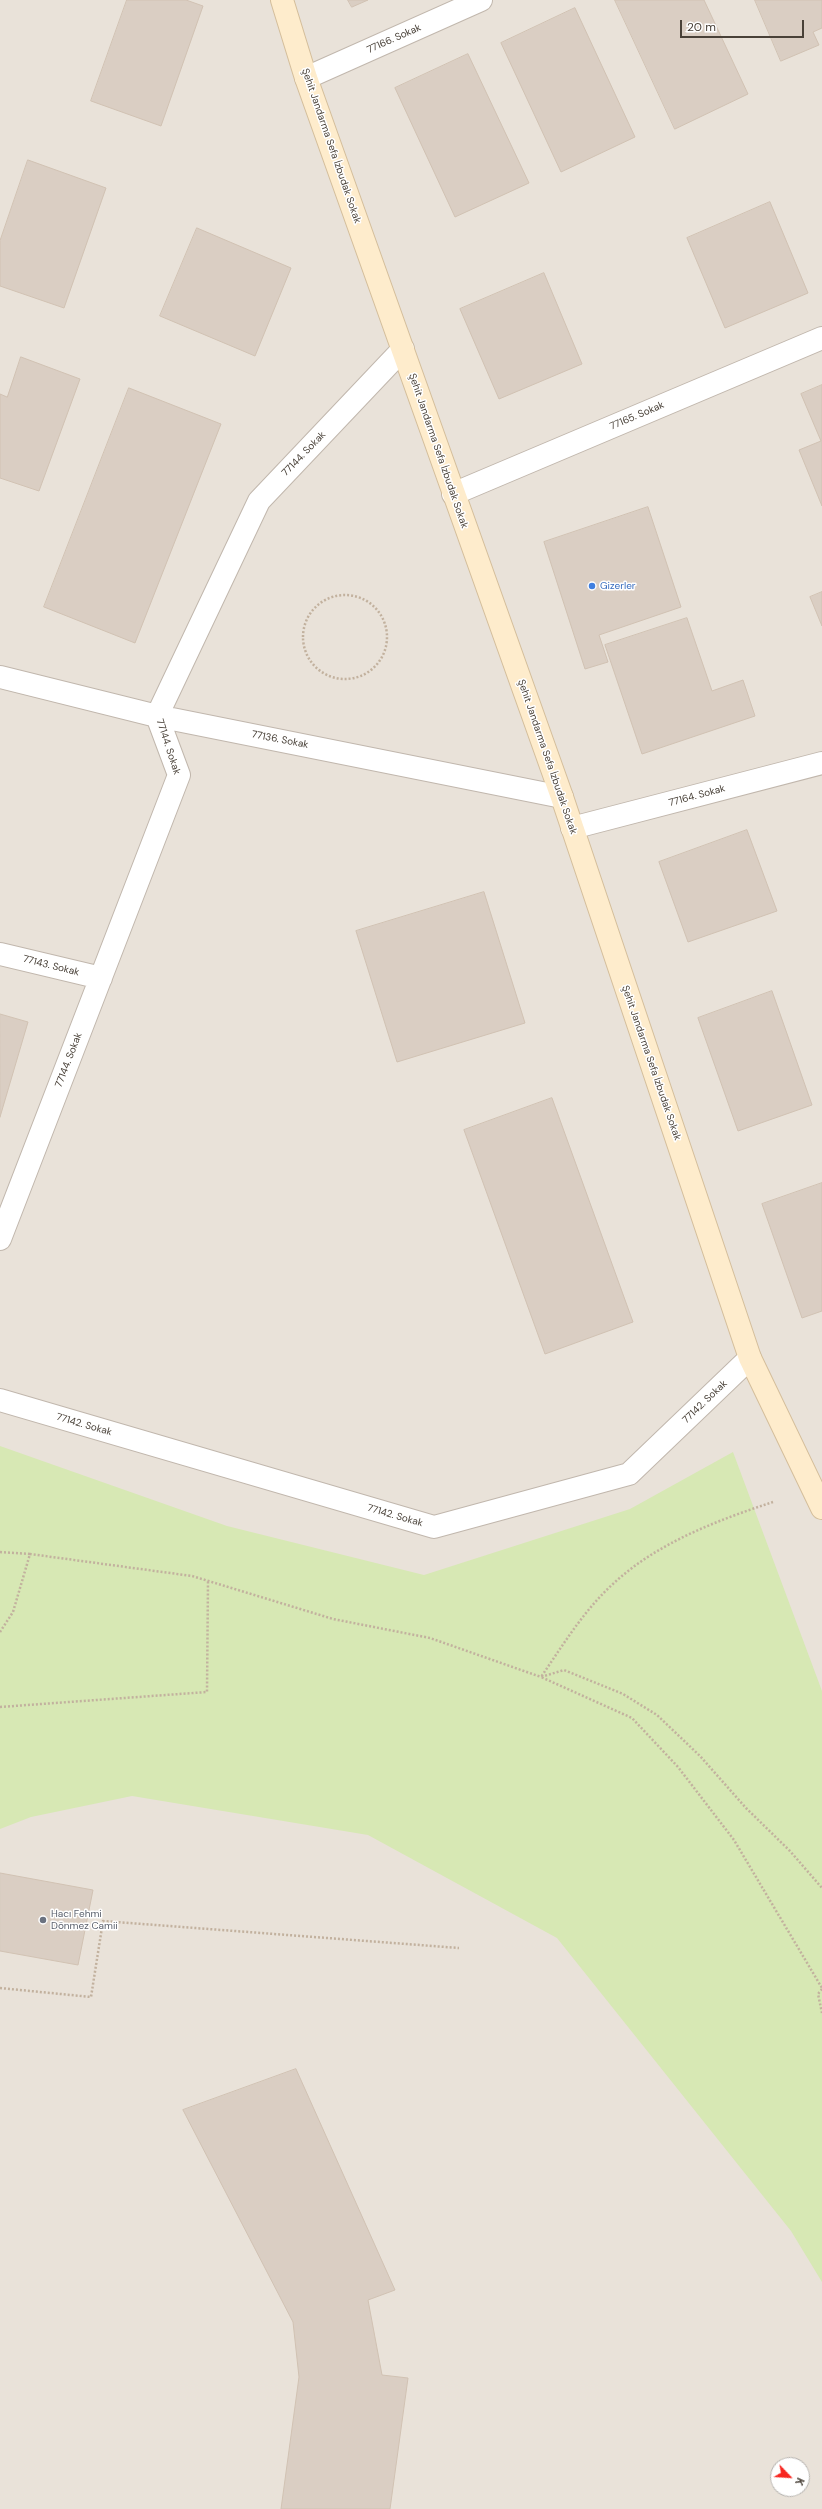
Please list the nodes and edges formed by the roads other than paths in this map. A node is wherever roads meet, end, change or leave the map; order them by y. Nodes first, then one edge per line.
1 (282, 0) edge
2 (481, 0) edge
3 (306, 78) junction
4 (822, 338) edge
5 (403, 350) junction
6 (453, 494) junction
7 (0, 677) edge
8 (157, 716) junction
9 (822, 763) edge
10 (562, 797) junction
11 (572, 828) junction
12 (0, 954) edge
13 (101, 978) junction
14 (0, 1239) edge
15 (750, 1358) junction
16 (0, 1400) edge
17 (822, 1508) edge

1 - 3 main road, Şehit Jandarma Sefa İzbudak Sokak
2 - 3 street, 77166. Sokak
3 - 5 main road, Şehit Jandarma Sefa İzbudak Sokak
4 - 6 street, 77165. Sokak
5 - 6 main road, Şehit Jandarma Sefa İzbudak Sokak
5 - 8 street, 77144. Sokak
6 - 10 main road, Şehit Jandarma Sefa İzbudak Sokak
7 - 8 street, 77136. Sokak
8 - 10 street, 77136. Sokak
8 - 13 street, 77144. Sokak
9 - 11 street, 77164. Sokak
10 - 11 main road, Şehit Jandarma Sefa İzbudak Sokak
11 - 15 main road, Şehit Jandarma Sefa İzbudak Sokak
12 - 13 street, 77143. Sokak
13 - 14 street, 77144. Sokak
15 - 16 street, 77142. Sokak
15 - 17 main road, Şehit Jandarma Sefa İzbudak Sokak

